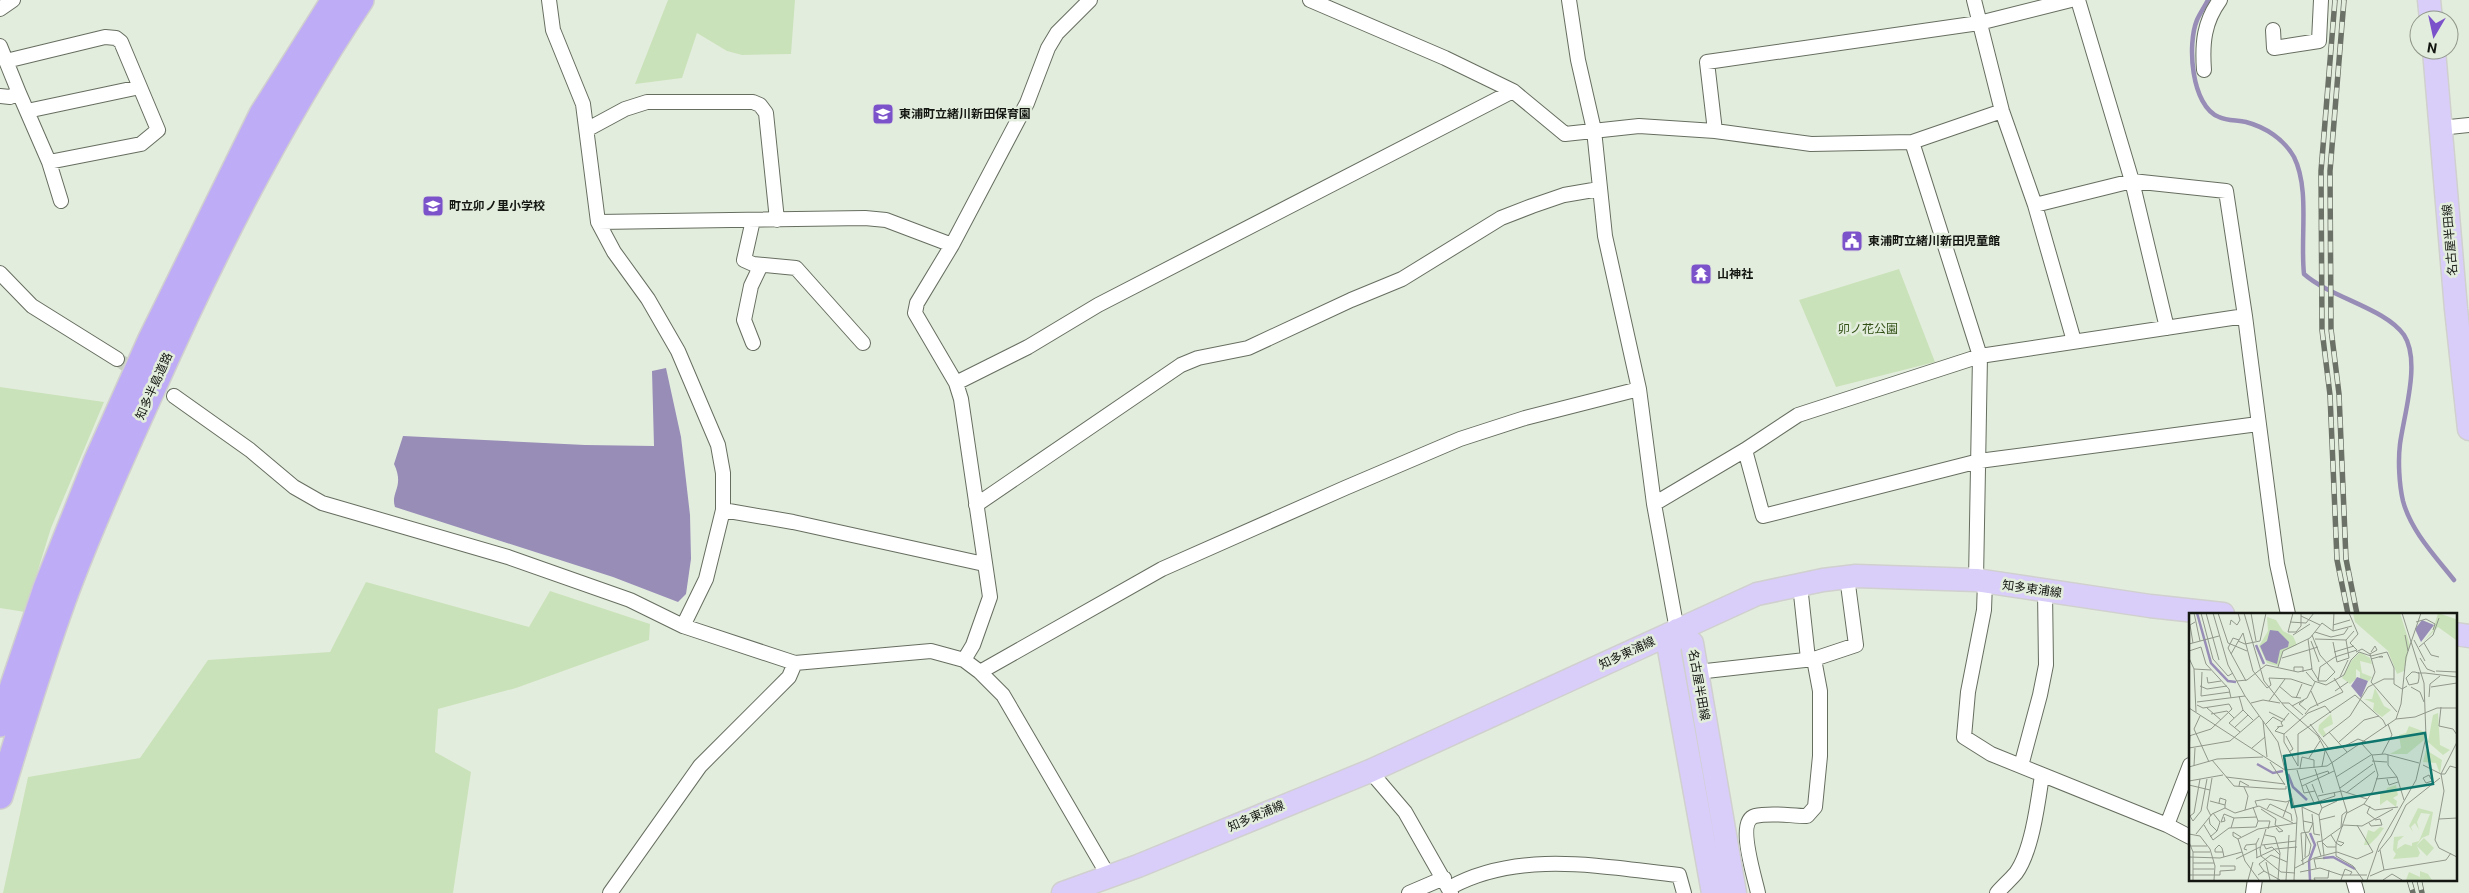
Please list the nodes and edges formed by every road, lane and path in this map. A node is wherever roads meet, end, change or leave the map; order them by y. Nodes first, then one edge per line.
1 (13, 0) edge
2 (334, 0) edge
3 (361, 0) edge
4 (548, 0) edge
5 (1090, 0) edge
6 (1310, 0) edge
7 (1569, 0) edge
8 (1974, 0) edge
9 (2071, 0) edge
10 (2078, 0) edge
11 (2220, 0) edge
12 (2321, 0) edge
13 (0, 9) edge
14 (1979, 22) junction
15 (2273, 30) dead end
16 (0, 46) edge
17 (2435, 60) edge
18 (6, 61) junction
19 (2204, 70) dead end
20 (140, 87) junction
21 (1513, 91) junction
22 (19, 93) junction
23 (0, 96) edge
24 (27, 111) junction
25 (2002, 111) junction
26 (2469, 125) edge
27 (2440, 128) junction
28 (588, 129) junction
29 (1594, 130) junction
30 (1715, 131) junction
31 (1912, 142) junction
32 (49, 162) junction
33 (2132, 181) junction
34 (1599, 189) junction
35 (61, 201) dead end
36 (2035, 205) junction
37 (752, 220) junction
38 (777, 220) junction
39 (598, 222) junction
40 (952, 245) junction
41 (761, 265) junction
42 (0, 272) edge
43 (2462, 314) edge
44 (2245, 316) junction
45 (2167, 328) junction
46 (2074, 340) junction
47 (863, 342) dead end
48 (753, 343) dead end
49 (1980, 356) junction
50 (117, 358) tunnel mouth
51 (956, 383) junction
52 (1639, 389) junction
53 (174, 396) tunnel mouth
54 (2258, 424) junction
55 (2469, 429) edge
56 (1745, 450) junction
57 (1979, 461) junction
58 (976, 504) junction
59 (1654, 504) junction
60 (723, 510) junction
61 (984, 564) junction
62 (1847, 577) junction
63 (1980, 581) junction
64 (1800, 585) junction
65 (2046, 591) junction
66 (2215, 613) edge
67 (2288, 613) edge
68 (683, 626) junction
69 (1677, 630) junction
70 (2456, 634) edge
71 (2469, 636) edge
72 (1811, 659) junction
73 (964, 660) junction
74 (795, 663) junction
75 (980, 672) junction
76 (1697, 672) junction
77 (0, 724) edge
78 (2021, 766) junction
79 (2189, 768) edge
80 (1370, 771) junction
81 (2042, 775) junction
82 (0, 796) edge
83 (2167, 825) junction
84 (2189, 836) edge
85 (1108, 876) junction
86 (2255, 880) edge
87 (2353, 880) edge
88 (1448, 886) edge
89 (610, 893) edge
90 (1063, 893) edge
91 (1409, 893) edge
92 (1684, 893) edge
93 (1713, 893) edge
94 (1735, 893) edge
95 (1758, 893) edge
96 (1997, 893) edge
97 (2253, 893) edge
98 (2357, 893) edge

1 - 13 street
2 - 77 highway, 知多半島道路
3 - 82 highway, 知多半島道路
4 - 28 street
5 - 40 street
6 - 21 street
7 - 29 street
8 - 14 street
9 - 14 street
10 - 33 street
11 - 19 street
12 - 15 street
14 - 25 street
14 - 30 street
16 - 18 street
17 - 27 main road, 名古屋半田線
18 - 20 street
18 - 22 street
20 - 24 street
20 - 32 street
21 - 29 street
21 - 51 street
22 - 23 street
22 - 24 street
24 - 32 street
25 - 31 street
25 - 36 street
26 - 27 street
27 - 43 main road, 名古屋半田線
28 - 38 street
28 - 39 street
29 - 30 street
29 - 34 street
30 - 31 street
31 - 49 street
32 - 35 street
33 - 36 street
33 - 44 street
33 - 45 street
34 - 52 street
34 - 58 street
36 - 46 street
37 - 38 street
37 - 39 street
37 - 41 street
38 - 40 street
39 - 60 street
40 - 51 street
41 - 47 street
41 - 48 street
42 - 50 street
43 - 55 main road, 名古屋半田線
44 - 45 street
44 - 54 street
45 - 46 street
46 - 49 street
49 - 56 street
49 - 57 street
51 - 58 street
52 - 59 street
52 - 75 street
53 - 68 street
54 - 57 street
54 - 67 street
56 - 57 street
56 - 59 street
57 - 63 street
58 - 61 street
59 - 69 street
60 - 61 street
60 - 68 street
61 - 73 street
62 - 63 main road, 知多東浦線
62 - 64 main road, 知多東浦線
62 - 72 street
63 - 65 main road, 知多東浦線
63 - 78 street
64 - 69 main road, 知多東浦線
64 - 72 street
65 - 66 main road, 知多東浦線
65 - 78 street
68 - 74 street
69 - 76 main road, 名古屋半田線
69 - 80 main road, 知多東浦線
69 - 93 main road, 名古屋半田線
70 - 71 main road
72 - 76 street
72 - 95 street
73 - 74 street
73 - 75 street
74 - 89 street
75 - 85 street
76 - 94 main road, 名古屋半田線
78 - 81 street
79 - 83 street
80 - 85 main road, 知多東浦線
80 - 88 street
81 - 83 street
81 - 96 street
83 - 84 street
85 - 90 main road, 知多東浦線
86 - 97 street
87 - 98 street
88 - 91 street
88 - 92 street

